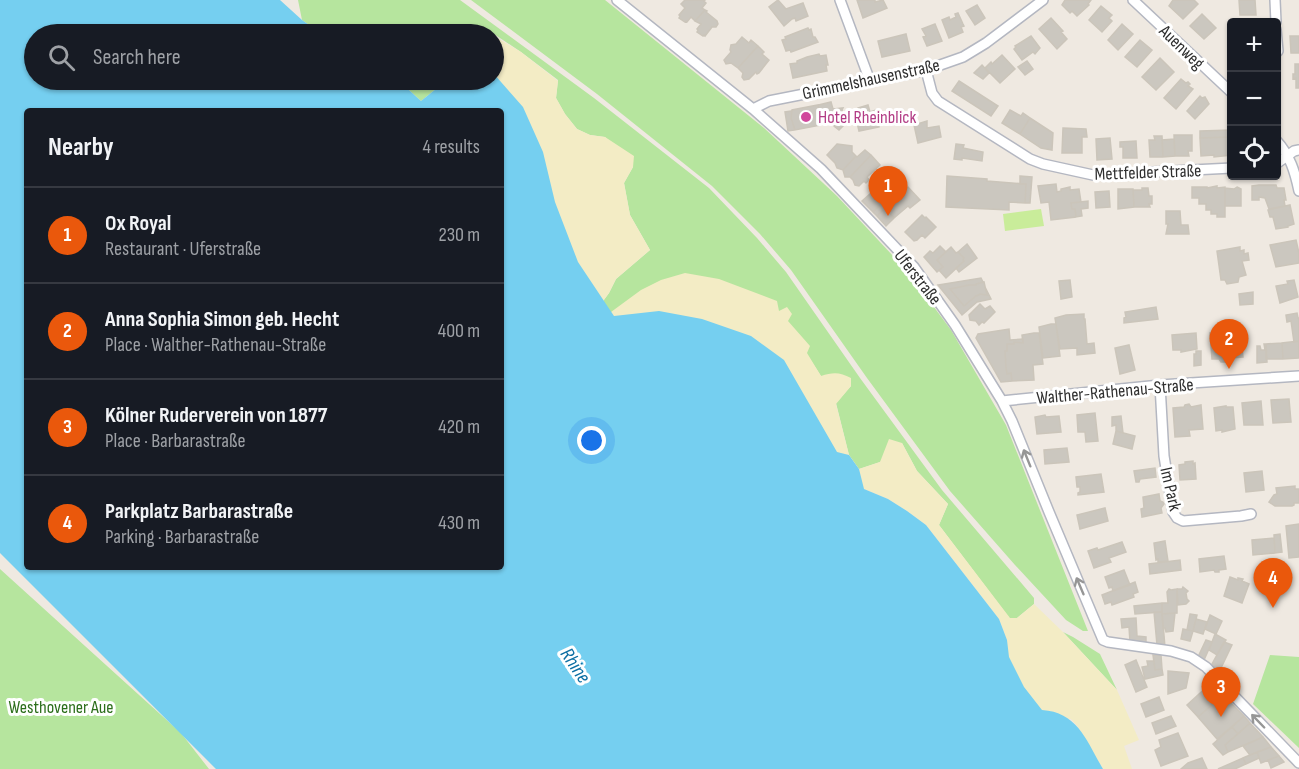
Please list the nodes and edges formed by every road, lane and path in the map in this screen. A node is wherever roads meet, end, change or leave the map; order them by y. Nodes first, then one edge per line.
1 (618, 0) edge
2 (840, 0) edge
3 (1043, 0) edge
4 (1133, 0) edge
5 (1275, 0) edge
6 (1276, 18) edge
7 (926, 70) junction
8 (870, 81) junction
9 (1227, 88) edge
10 (753, 109) junction
11 (1281, 147) edge
12 (1299, 150) edge
13 (1288, 156) junction
14 (1281, 161) edge
15 (1227, 168) edge
16 (1299, 191) edge
17 (1299, 376) edge
18 (1160, 385) junction
19 (1002, 401) junction
20 (1251, 514) dead end
21 (1299, 763) edge

1 - 10 street, Uferstraße
2 - 8 street
3 - 7 street, Grimmelshausenstraße
4 - 9 street, Auenweg
5 - 6 street
7 - 8 street, Grimmelshausenstraße
7 - 15 street, Mettfelder Straße
8 - 10 street, Grimmelshausenstraße
10 - 19 street, Uferstraße
11 - 13 street
12 - 13 street
13 - 14 street
13 - 16 street
17 - 18 street, Walther-Rathenau-Straße
18 - 19 street, Walther-Rathenau-Straße
18 - 20 street, Im Park
21 -> 19 street, Uferstraße

